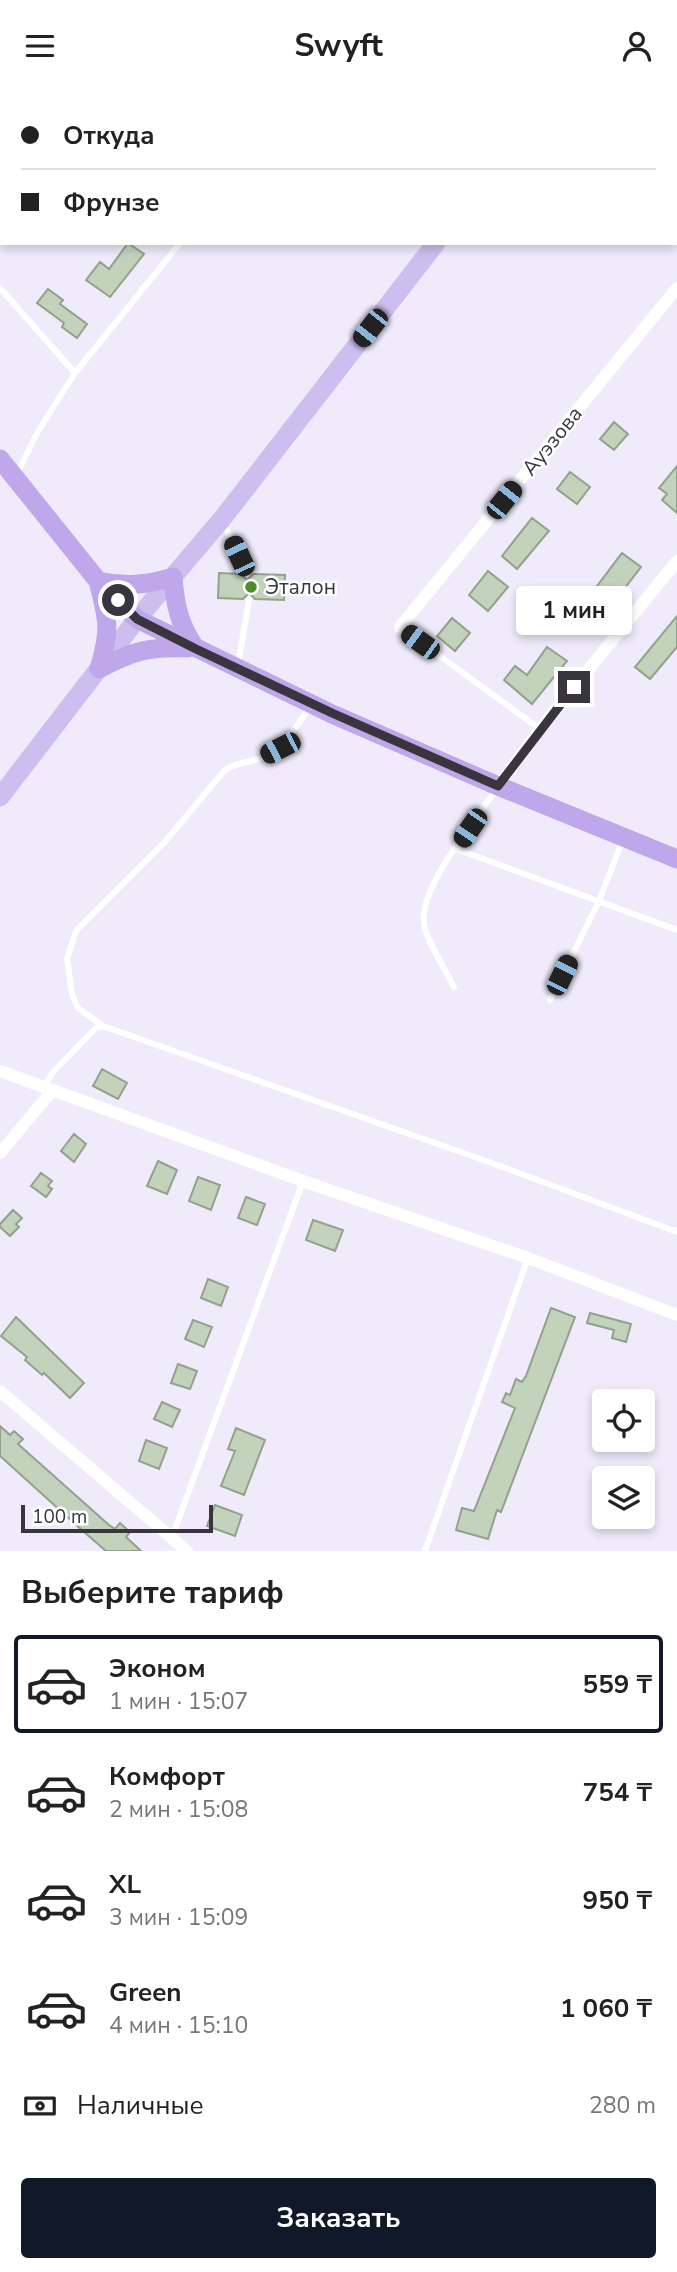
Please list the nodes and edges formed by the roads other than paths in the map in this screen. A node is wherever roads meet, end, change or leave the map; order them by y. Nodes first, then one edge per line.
1 (178, 245) edge
2 (434, 245) edge
3 (0, 288) edge
4 (677, 288) edge
5 (75, 373) junction
6 (0, 459) edge
7 (15, 478) junction
8 (222, 519) junction
9 (677, 561) edge
10 (247, 574) dead end
11 (173, 577) junction
12 (98, 580) junction
13 (249, 599) dead end
14 (137, 619) junction
15 (400, 627) joint
16 (196, 649) junction
17 (237, 668) junction
18 (99, 669) junction
19 (312, 704) junction
20 (540, 729) junction
21 (498, 786) junction
22 (0, 797) edge
23 (624, 837) junction
24 (456, 849) junction
25 (677, 859) edge
26 (599, 901) junction
27 (677, 930) edge
28 (454, 987) dead end
29 (550, 1000) dead end
30 (103, 1025) junction
31 (0, 1071) edge
32 (48, 1090) junction
33 (0, 1153) edge
34 (303, 1181) junction
35 (677, 1232) edge
36 (528, 1258) junction
37 (677, 1315) edge
38 (0, 1391) edge
39 (172, 1538) junction
40 (187, 1551) edge
41 (425, 1551) edge

1 - 5 lane
2 - 8 main road
3 - 5 lane
4 - 15 street, Ауэзова
5 - 7 lane
6 - 7 highway
7 - 12 highway
8 - 10 lane
8 - 11 main road
9 - 20 street
11 - 12 highway
11 - 14 main road
11 - 16 highway
12 - 14 highway
12 - 18 highway
13 - 17 lane
14 - 16 highway
14 - 18 main road
15 - 20 lane
16 - 17 highway
16 - 18 highway
17 - 19 highway
18 - 22 main road
19 - 21 highway
19 - 30 lane
20 - 21 street
21 - 23 highway
21 - 24 lane
23 - 25 highway
23 - 26 lane
24 - 26 lane
24 - 28 lane
26 - 27 lane
26 - 29 lane
30 - 32 lane
30 - 35 lane
31 - 32 street
32 - 33 street
32 - 34 street
34 - 36 street
34 - 39 lane
36 - 37 street
36 - 41 lane
38 - 39 street
39 - 40 street

